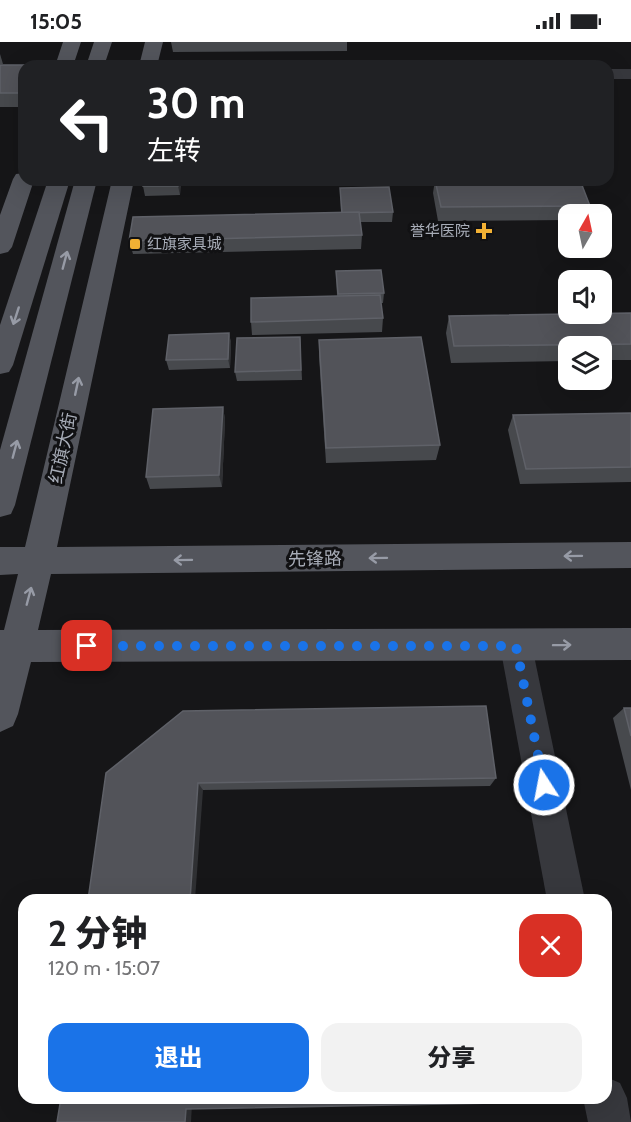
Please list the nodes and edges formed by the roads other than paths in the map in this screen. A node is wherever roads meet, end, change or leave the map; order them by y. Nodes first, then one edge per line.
1 (72, 42) edge
2 (103, 42) edge
3 (154, 42) edge
4 (66, 60) edge
5 (97, 60) edge
6 (150, 60) edge
7 (614, 74) edge
8 (631, 74) edge
9 (22, 186) edge
10 (57, 186) edge
11 (84, 186) edge
12 (122, 186) edge
13 (0, 247) edge
14 (0, 365) edge
15 (0, 505) edge
16 (631, 555) edge
17 (0, 561) edge
18 (38, 562) junction
19 (631, 644) edge
20 (8, 646) edge
21 (516, 646) junction
22 (0, 714) edge
23 (565, 894) edge
24 (606, 1104) edge
25 (610, 1122) edge

1 - 4 main road
2 - 5 main road
3 - 6 main road
7 - 8 street
9 - 13 main road
10 -> 14 main road
15 -> 11 main road
18 -> 12 main road, 红旗大街
16 -> 18 main road, 先锋路
17 - 18 main road, 先锋路
20 -> 18 main road, 红旗大街
21 -> 19 main road
20 - 21 main road
20 - 22 main road, 红旗大街
21 - 23 street
24 - 25 street

